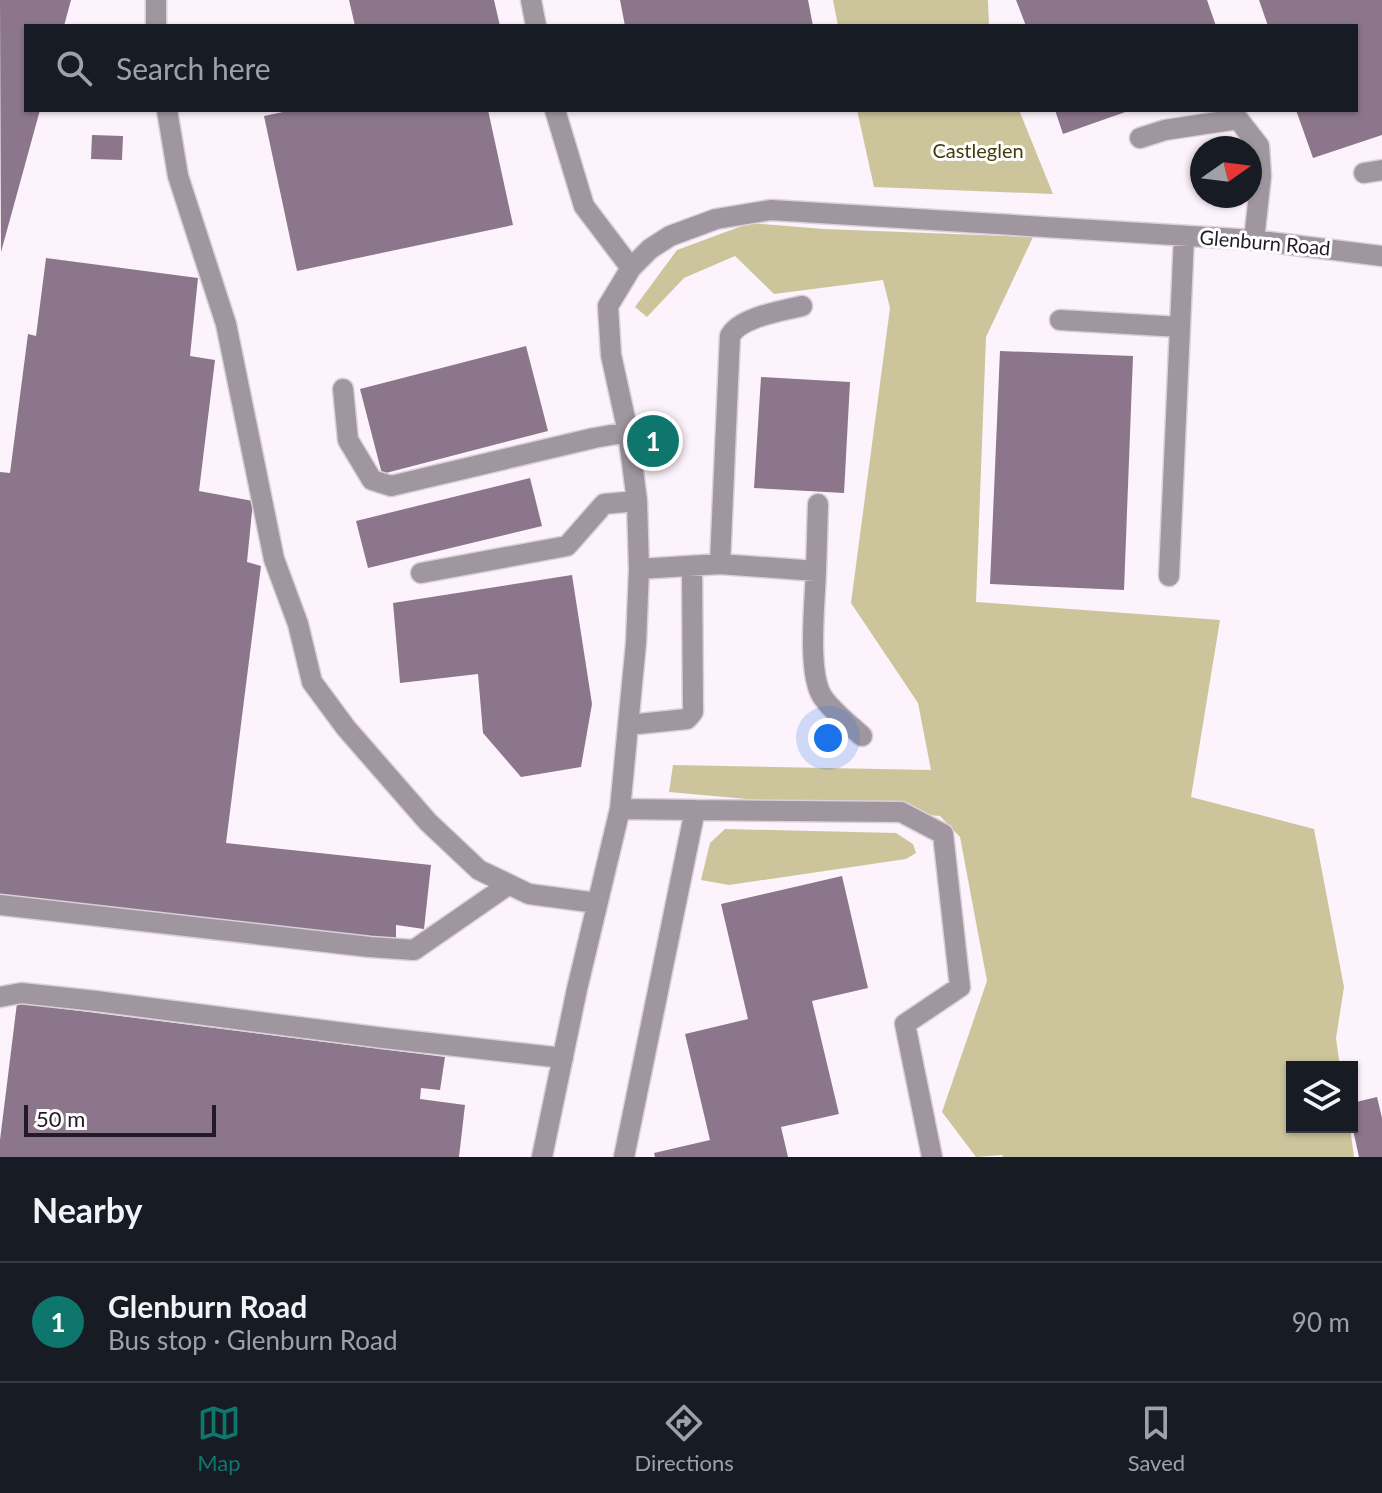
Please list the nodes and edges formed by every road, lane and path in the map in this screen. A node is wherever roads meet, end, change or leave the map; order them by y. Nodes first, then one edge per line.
1 (156, 0) edge
2 (531, 0) edge
3 (156, 24) edge
4 (536, 24) edge
5 (167, 112) edge
6 (556, 112) edge
7 (1140, 138) dead end
8 (1184, 236) junction
9 (1254, 240) junction
10 (1382, 256) edge
11 (631, 268) junction
12 (802, 306) dead end
13 (1060, 320) dead end
14 (1180, 327) junction
15 (343, 389) dead end
16 (628, 432) junction
17 (637, 501) junction
18 (818, 504) dead end
19 (720, 564) junction
20 (692, 566) junction
21 (639, 569) junction
22 (816, 571) junction
23 (421, 573) dead end
24 (1169, 576) dead end
25 (628, 725) junction
26 (862, 736) dead end
27 (620, 809) junction
28 (695, 810) junction
29 (508, 885) junction
30 (597, 903) junction
31 (0, 905) edge
32 (0, 997) edge
33 (563, 1058) junction
34 (542, 1157) edge
35 (624, 1157) edge
36 (932, 1157) edge

1 - 3 street
2 - 4 street
5 - 29 street
6 - 11 street
7 - 9 street
8 - 9 street, Glenburn Road
8 - 11 street, Glenburn Road
8 - 14 street
9 - 10 street, Glenburn Road
11 - 16 street, Glenburn Road
12 - 19 street
13 - 14 street
14 - 24 street
15 - 16 street
16 - 17 street, Glenburn Road
17 - 21 street, Glenburn Road
17 - 23 street
18 - 22 street
19 - 20 street
19 - 22 street
20 - 21 street
20 - 25 street
21 - 25 street, Glenburn Road
22 - 26 street
25 - 27 street, Glenburn Road
27 - 28 street
27 - 30 street, Glenburn Road
28 - 35 street
28 - 36 street
29 - 30 street
29 - 31 street
30 - 33 street, Glenburn Road
32 - 33 street
33 - 34 street, Glenburn Road

